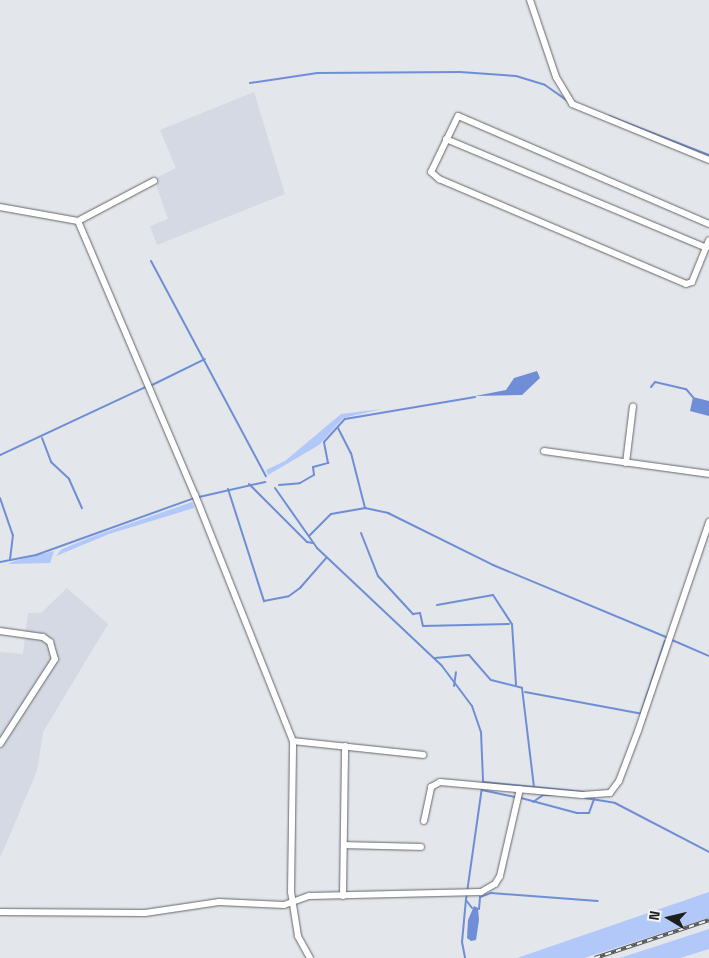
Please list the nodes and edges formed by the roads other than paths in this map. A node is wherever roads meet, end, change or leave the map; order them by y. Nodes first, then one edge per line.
1 (530, 0) edge
2 (446, 139) junction
3 (709, 160) edge
4 (154, 181) dead end
5 (0, 207) edge
6 (78, 221) junction
7 (709, 224) edge
8 (709, 240) edge
9 (706, 248) junction
10 (633, 406) dead end
11 (544, 451) dead end
12 (626, 463) junction
13 (709, 474) edge
14 (709, 522) edge
15 (0, 631) edge
16 (293, 741) junction
17 (0, 744) edge
18 (345, 746) junction
19 (423, 755) dead end
20 (520, 789) junction
21 (424, 821) dead end
22 (344, 845) junction
23 (421, 847) dead end
24 (343, 896) junction
25 (294, 902) junction
26 (0, 912) edge
27 (310, 958) edge

1 - 3 street
2 - 7 street
2 - 9 street
2 - 9 street
4 - 6 street
5 - 6 street
6 - 16 street
8 - 9 street
10 - 12 street
11 - 12 street
12 - 13 street
14 - 20 street
15 - 17 street
16 - 18 street
16 - 25 street
18 - 19 street
18 - 22 street
20 - 21 street
20 - 24 street
22 - 23 street
22 - 24 street
24 - 25 street
25 - 26 street
25 - 27 street

